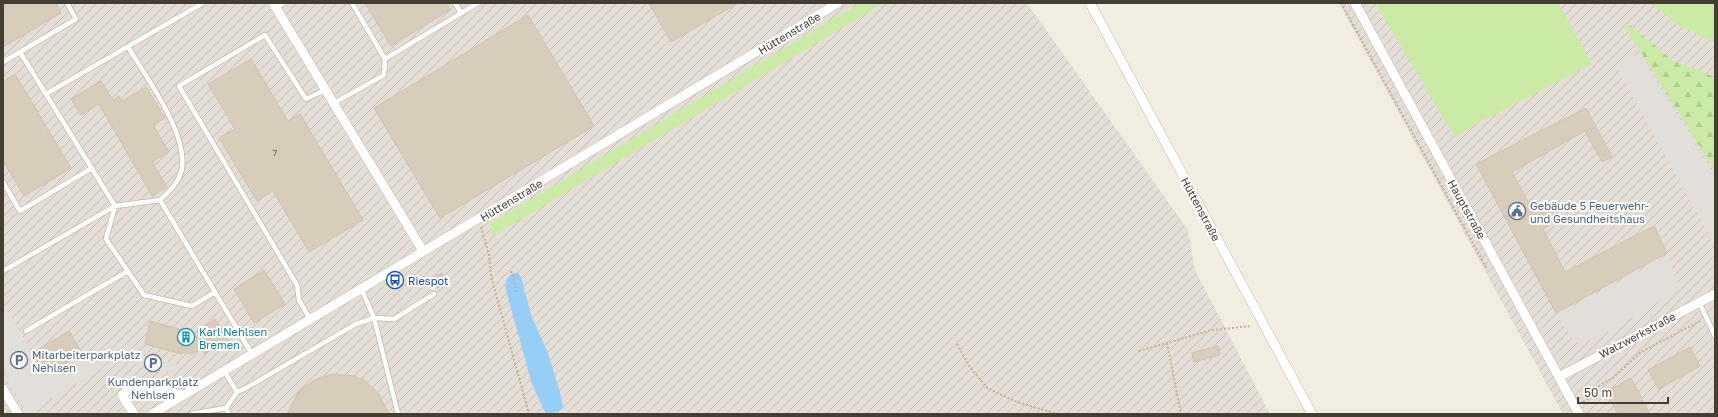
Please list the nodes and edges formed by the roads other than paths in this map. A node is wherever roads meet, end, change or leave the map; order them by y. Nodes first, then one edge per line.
1 (67, 3) edge
2 (202, 3) edge
3 (352, 3) edge
4 (455, 3) edge
5 (478, 3) edge
6 (838, 3) edge
7 (1090, 3) edge
8 (1355, 3) edge
9 (278, 5) edge
10 (461, 13) junction
11 (128, 47) junction
12 (20, 52) junction
13 (386, 59) junction
14 (3, 62) edge
15 (326, 90) junction
16 (46, 94) junction
17 (334, 103) junction
18 (92, 168) junction
19 (3, 182) edge
20 (160, 200) junction
21 (115, 206) junction
22 (423, 251) junction
23 (3, 271) edge
24 (128, 271) junction
25 (361, 288) junction
26 (215, 292) junction
27 (434, 294) dead end
28 (1715, 294) edge
29 (1699, 302) junction
30 (374, 318) junction
31 (310, 319) junction
32 (26, 331) dead end
33 (1715, 336) edge
34 (252, 354) junction
35 (224, 371) junction
36 (1559, 377) junction
37 (3, 389) edge
38 (237, 392) junction
39 (183, 395) junction
40 (226, 408) junction
41 (18, 414) edge
42 (134, 414) edge
43 (152, 414) edge
44 (191, 414) edge
45 (229, 414) edge
46 (398, 414) edge
47 (1312, 414) edge
48 (1579, 414) edge

1 - 12 lane
2 - 11 lane
3 - 13 lane
4 - 10 lane
5 - 10 lane
6 - 22 street, Hüttenstraße
7 - 47 street, Hüttenstraße
8 - 36 street, Hauptstraße
9 - 15 street
10 - 13 lane
11 - 16 lane
11 - 20 lane
12 - 14 lane
12 - 16 lane
13 - 17 lane
15 - 17 street
15 - 31 lane
16 - 18 lane
17 - 22 street
18 - 19 lane
18 - 21 lane
20 - 21 lane
20 - 26 lane
21 - 23 lane
21 - 24 lane
22 - 25 street, Hüttenstraße
24 - 26 lane
24 - 32 lane
25 - 30 lane
25 - 31 street, Hüttenstraße
26 - 34 lane
27 - 30 lane
28 - 29 street, Walzwerkstraße
29 - 33 lane
29 - 36 street, Walzwerkstraße
30 - 38 lane
30 - 46 lane
31 - 34 street, Hüttenstraße
34 - 35 street, Hüttenstraße
35 - 38 lane
35 - 39 street, Hüttenstraße
36 - 48 street, Hauptstraße
37 - 41 street
38 - 40 lane
39 - 42 street
39 - 43 street, Hüttenstraße
40 - 44 lane
40 - 45 lane

